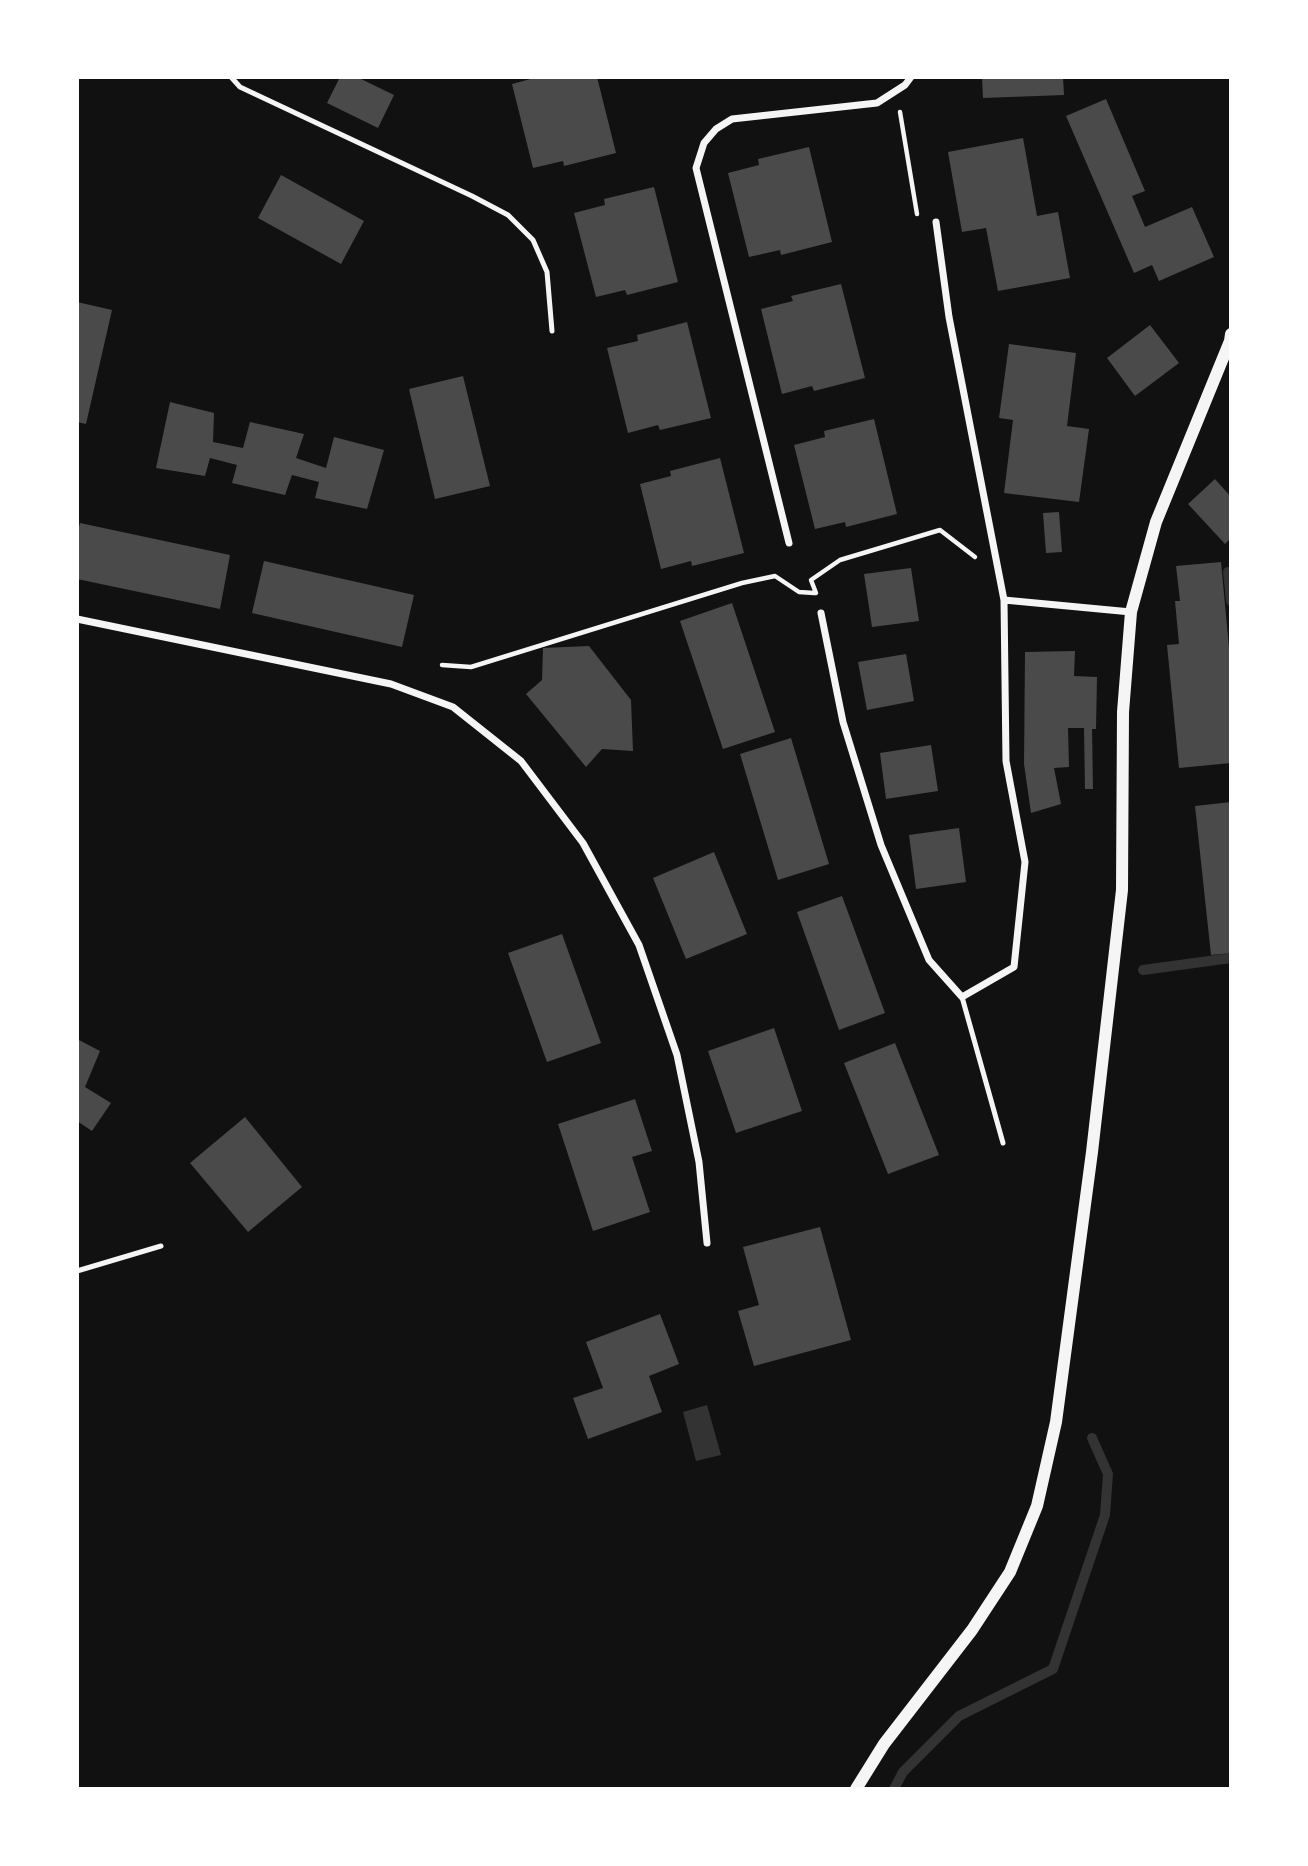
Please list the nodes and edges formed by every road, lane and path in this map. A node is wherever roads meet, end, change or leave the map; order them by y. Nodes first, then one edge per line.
1 (231, 77) edge
2 (911, 77) edge
3 (936, 222) dead end
4 (552, 331) dead end
5 (1231, 334) edge
6 (789, 543) dead end
7 (976, 558) dead end
8 (815, 593) junction
9 (1004, 600) junction
10 (1131, 612) junction
11 (821, 613) joint
12 (77, 619) edge
13 (442, 664) dead end
14 (962, 997) junction
15 (1003, 1143) dead end
16 (707, 1243) dead end
17 (161, 1246) dead end
18 (77, 1271) edge
19 (856, 1789) edge

1 - 4 lane
2 - 6 street
3 - 9 street
5 - 10 street
7 - 8 path
8 - 11 path
8 - 13 path
9 - 10 street
9 - 14 street
10 - 19 street
11 - 14 street
12 - 16 street
14 - 15 lane
17 - 18 lane

